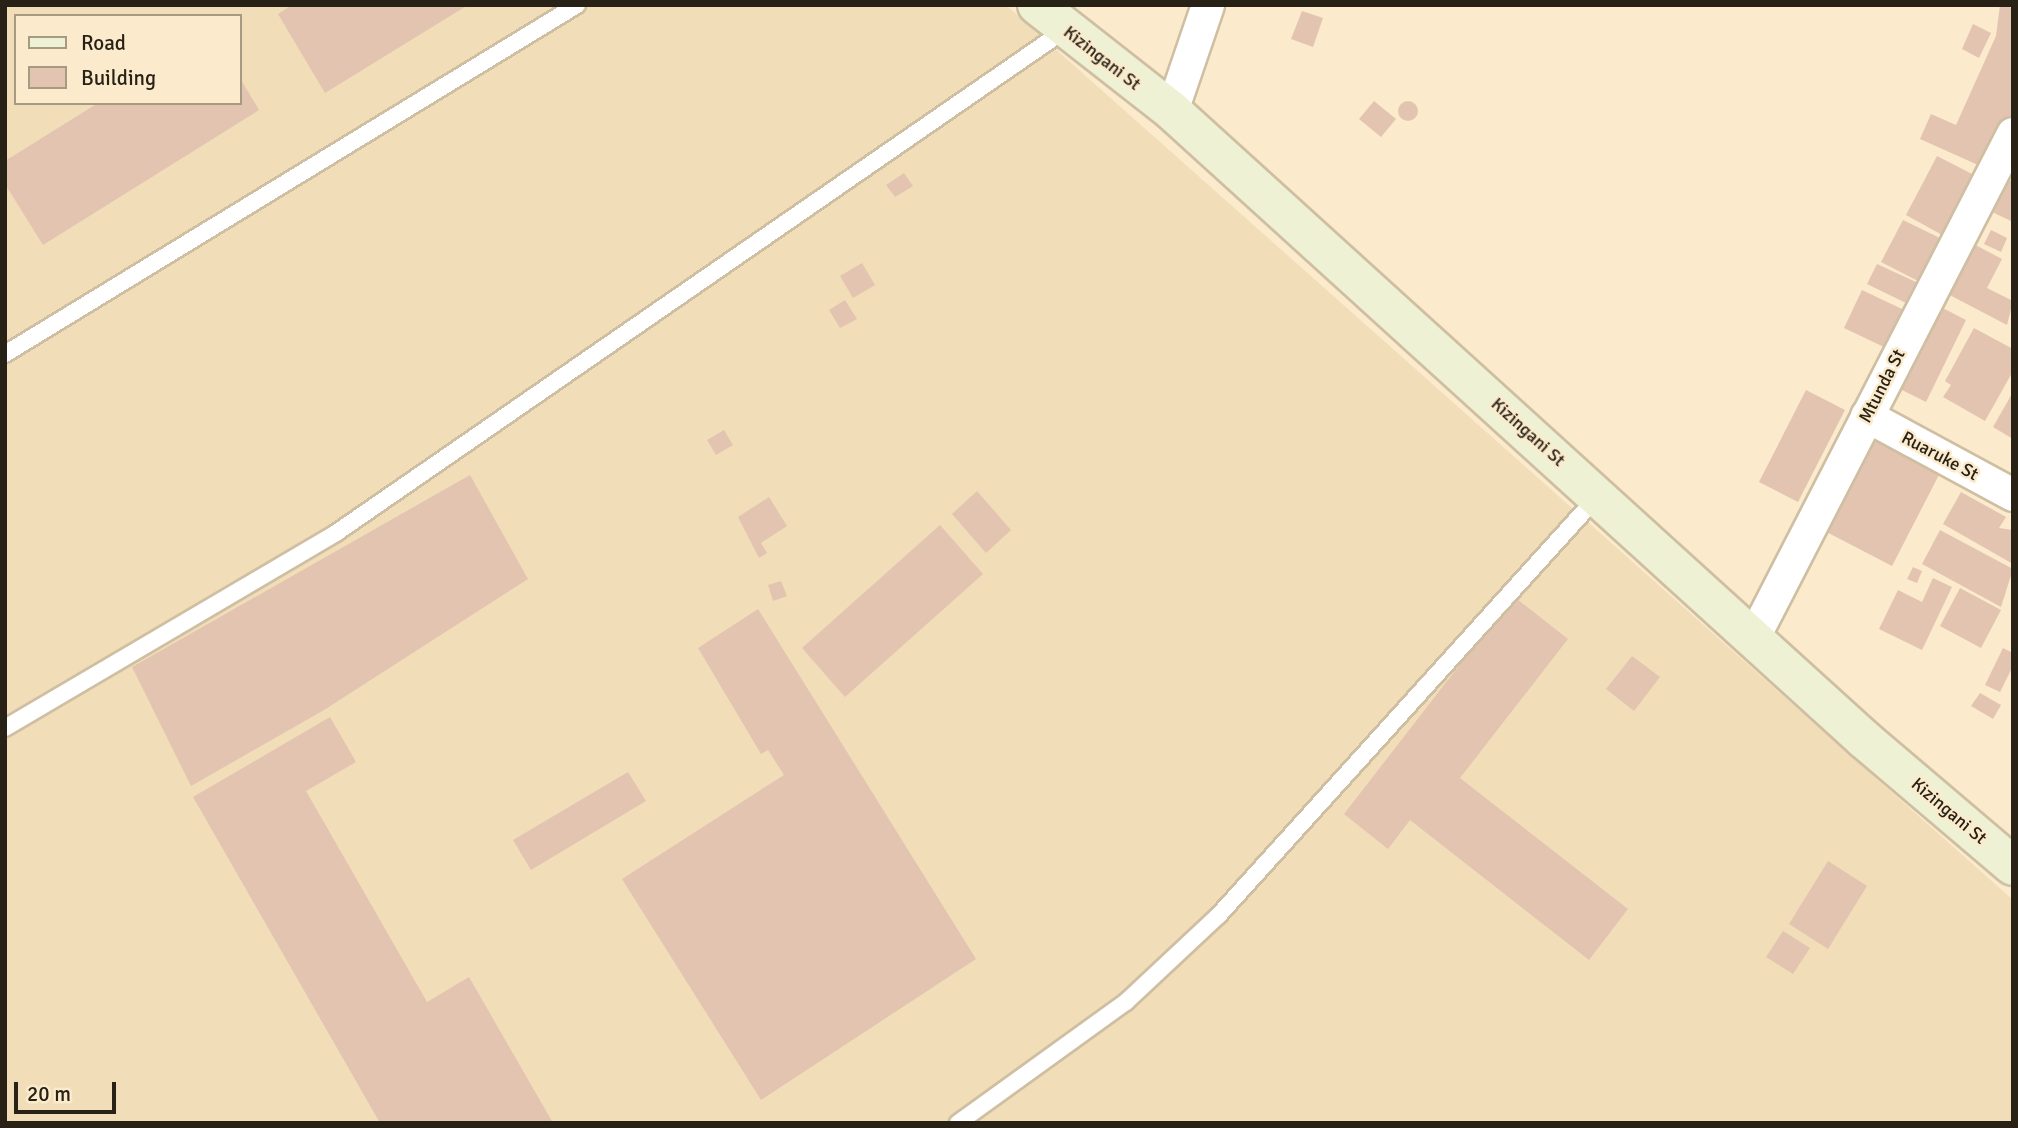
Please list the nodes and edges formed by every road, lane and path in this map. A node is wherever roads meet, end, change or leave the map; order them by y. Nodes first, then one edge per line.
1 (578, 5) edge
2 (1037, 5) edge
3 (1208, 5) edge
4 (1065, 30) junction
5 (1172, 111) junction
6 (2013, 134) edge
7 (5, 354) edge
8 (1867, 416) junction
9 (2013, 495) edge
10 (1599, 496) junction
11 (1753, 639) junction
12 (5, 728) edge
13 (2013, 866) edge
14 (958, 1123) edge

1 - 7 lane
2 - 4 street, Kizingani St
3 - 5 street
4 - 5 street, Kizingani St
4 - 12 lane
5 - 10 street, Kizingani St
6 - 8 street, Mtunda St
8 - 9 street, Ruaruke St
8 - 11 street, Mtunda St
10 - 11 street, Kizingani St
10 - 14 lane
11 - 13 street, Kizingani St

